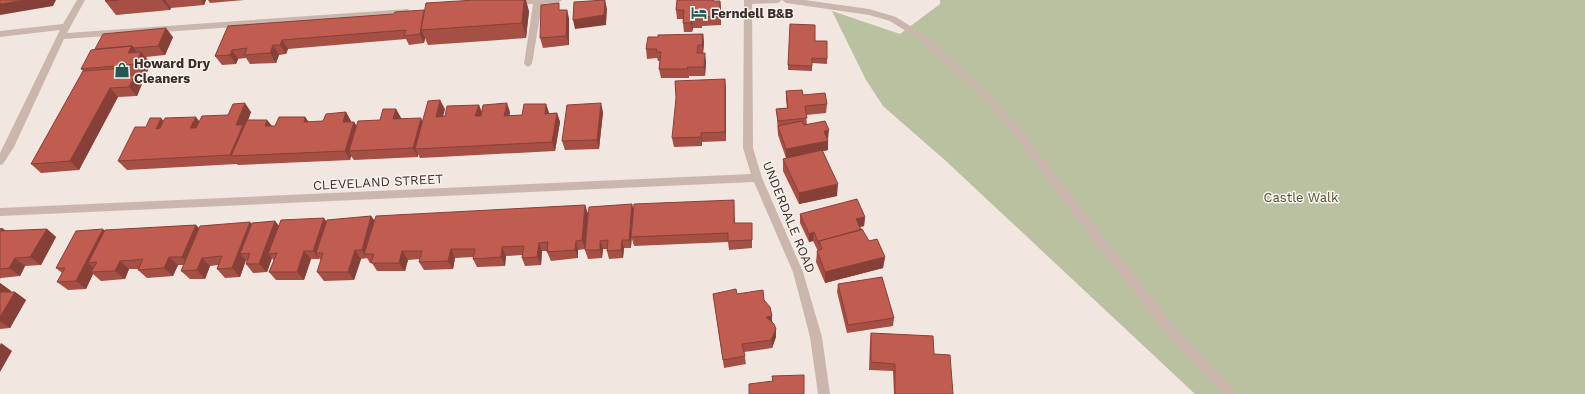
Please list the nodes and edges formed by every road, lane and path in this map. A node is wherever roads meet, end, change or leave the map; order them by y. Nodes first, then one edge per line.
1 (81, 0) edge
2 (558, 0) edge
3 (748, 0) edge
4 (778, 0) edge
5 (786, 0) edge
6 (538, 2) junction
7 (507, 4) edge
8 (416, 11) edge
9 (66, 26) junction
10 (0, 34) edge
11 (62, 36) junction
12 (528, 64) dead end
13 (0, 161) edge
14 (757, 178) junction
15 (0, 212) edge
16 (824, 394) edge
17 (1231, 394) edge

1 - 9 street
2 - 6 street
3 - 4 street
3 - 14 street, UNDERDALE ROAD
5 - 17 street
6 - 7 street
6 - 12 street
8 - 11 street
9 - 10 street
9 - 11 street
11 - 13 street
14 - 15 street, CLEVELAND STREET
14 - 16 street, UNDERDALE ROAD

